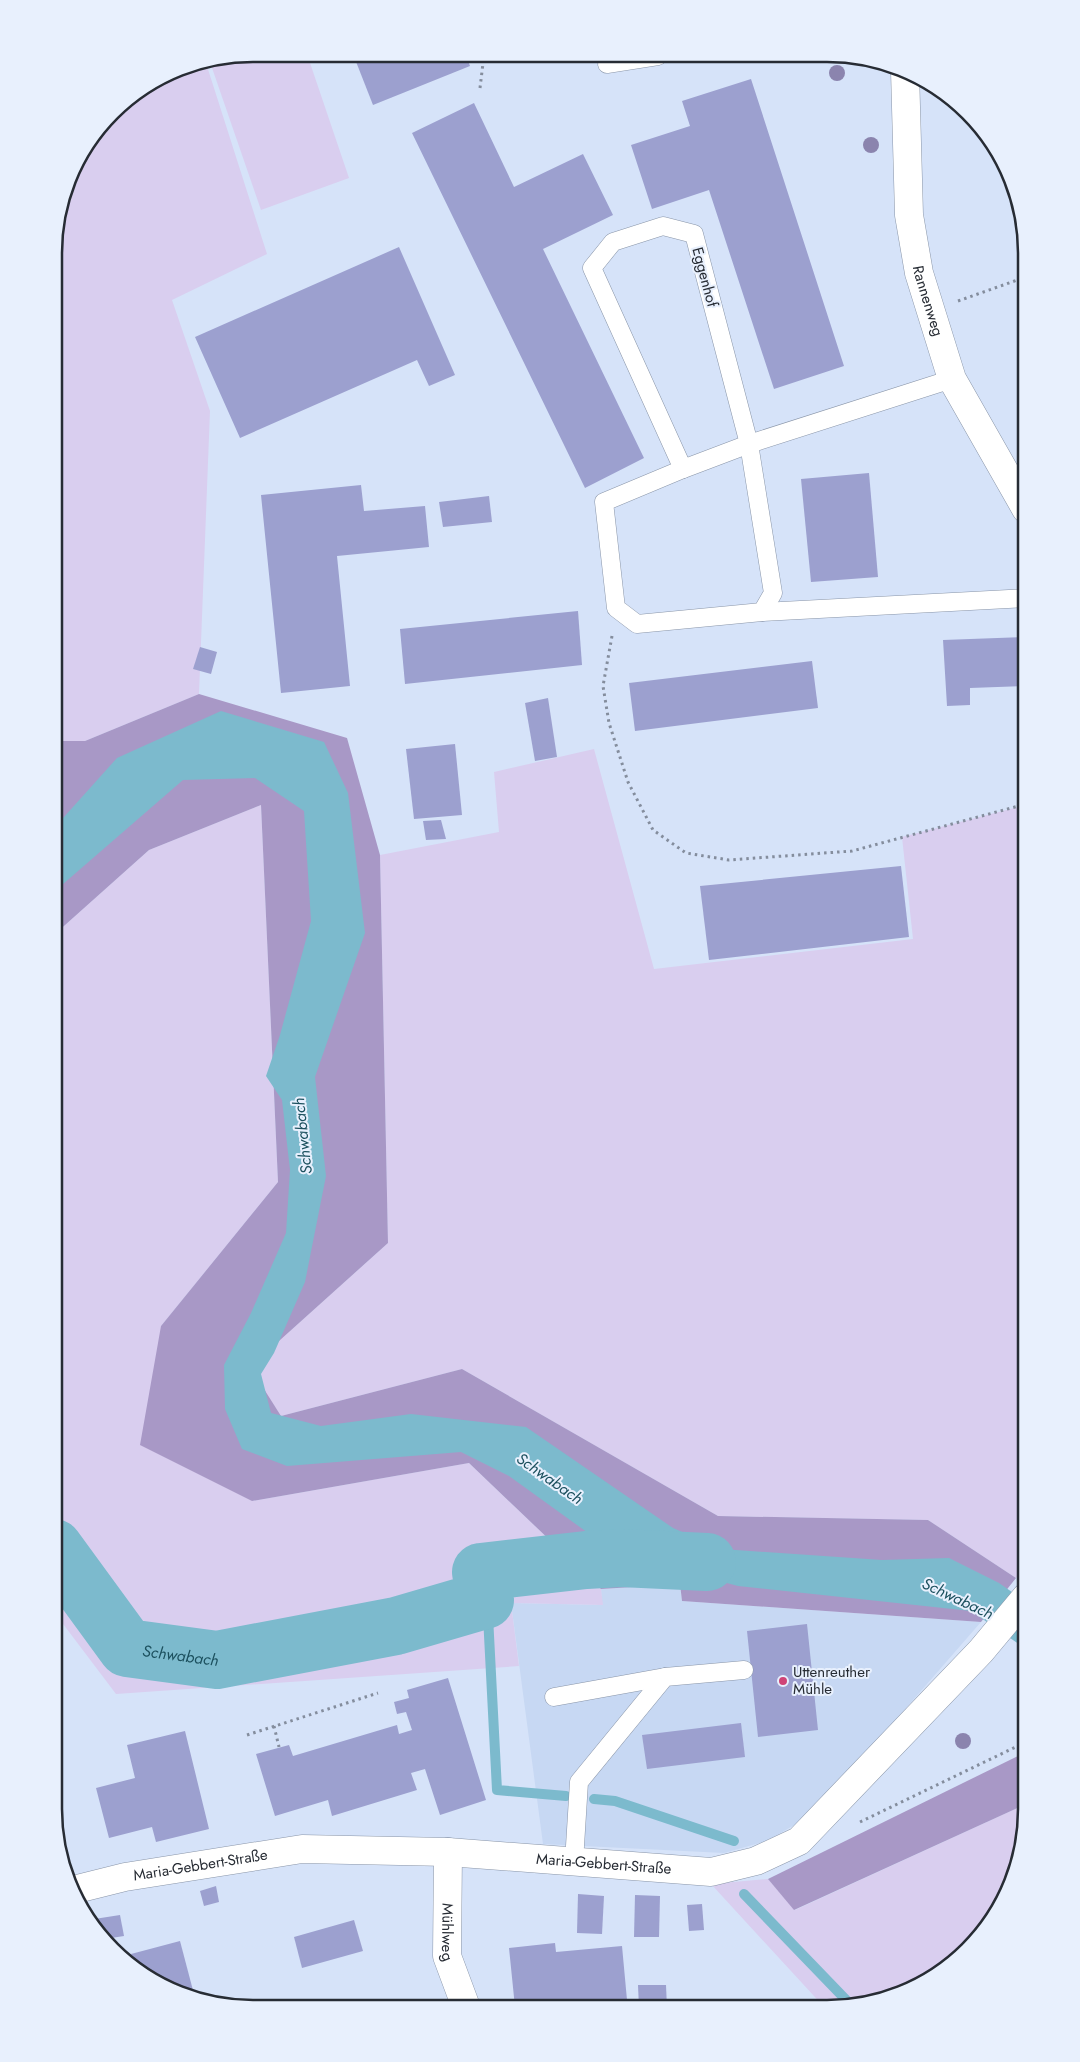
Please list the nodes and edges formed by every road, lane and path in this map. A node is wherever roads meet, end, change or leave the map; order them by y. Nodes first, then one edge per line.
1 (483, 62) edge
2 (620, 62) edge
3 (607, 64) dead end
4 (906, 80) edge
5 (480, 88) dead end
6 (1018, 280) edge
7 (930, 313) junction
8 (952, 380) junction
9 (749, 444) junction
10 (683, 469) junction
11 (1018, 495) edge
12 (1018, 598) edge
13 (616, 608) junction
14 (762, 612) junction
15 (1018, 806) edge
16 (1018, 1607) edge
17 (744, 1670) dead end
18 (665, 1676) junction
19 (378, 1693) dead end
20 (554, 1697) dead end
21 (274, 1726) junction
22 (247, 1735) dead end
23 (1018, 1746) edge
24 (279, 1748) dead end
25 (859, 1822) dead end
26 (448, 1852) junction
27 (574, 1862) junction
28 (80, 1888) edge
29 (463, 2000) edge

1 - 5 path
2 - 3 lane
4 - 7 street, Rannenweg
6 - 7 path
7 - 8 street, Rannenweg
8 - 9 lane
8 - 11 street, Rannenweg
9 - 10 lane
9 - 10 lane, Eggenhof
9 - 14 lane, Eggenhof
10 - 13 lane
12 - 14 lane
13 - 14 lane
13 - 15 path
16 - 27 street, Maria-Gebbert-Straße
17 - 18 lane
18 - 20 lane
18 - 27 lane
19 - 21 path
21 - 22 path
21 - 24 path
23 - 25 path
26 - 27 street, Maria-Gebbert-Straße
26 - 28 street, Maria-Gebbert-Straße
26 - 29 street, Mühlweg

